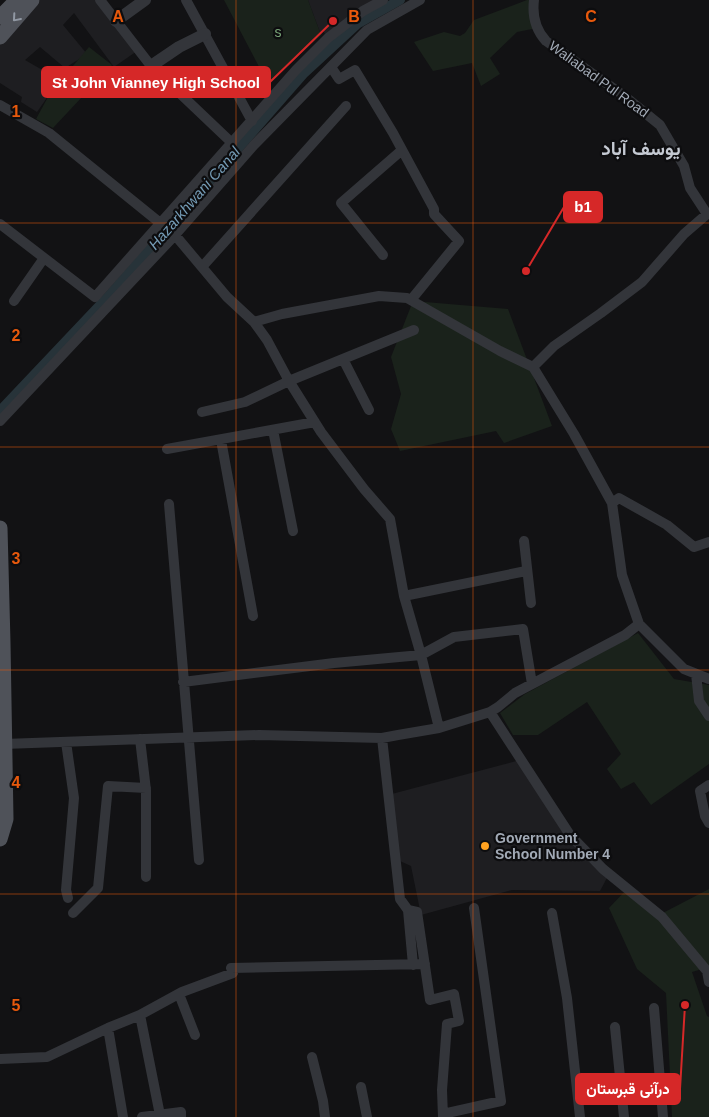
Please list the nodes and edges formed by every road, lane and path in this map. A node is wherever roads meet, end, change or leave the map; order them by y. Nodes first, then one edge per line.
1 (17, 0) edge
2 (32, 0) edge
3 (100, 0) edge
4 (145, 0) edge
5 (186, 0) edge
6 (382, 0) edge
7 (420, 0) edge
8 (534, 0) edge
9 (0, 17) edge
10 (116, 21) junction
11 (205, 34) junction
12 (0, 37) edge
13 (151, 66) junction
14 (331, 67) junction
15 (0, 105) edge
16 (346, 106) dead end
17 (252, 121) junction
18 (232, 143) junction
19 (402, 150) junction
20 (708, 214) edge
21 (0, 224) edge
22 (161, 224) junction
23 (175, 235) junction
24 (383, 255) dead end
25 (44, 258) junction
26 (202, 267) junction
27 (411, 300) junction
28 (14, 301) dead end
29 (254, 322) junction
30 (414, 330) dead end
31 (343, 359) junction
32 (533, 366) junction
33 (289, 381) junction
34 (369, 410) dead end
35 (202, 412) dead end
36 (0, 421) edge
37 (315, 422) junction
38 (273, 430) junction
39 (220, 440) junction
40 (167, 449) dead end
41 (612, 503) junction
42 (169, 504) dead end
43 (293, 531) dead end
44 (0, 537) edge
45 (524, 540) dead end
46 (709, 542) edge
47 (526, 571) junction
48 (404, 596) junction
49 (531, 603) dead end
50 (253, 616) dead end
51 (640, 624) junction
52 (421, 655) junction
53 (696, 674) junction
54 (709, 679) edge
55 (183, 682) junction
56 (532, 684) junction
57 (490, 712) junction
58 (709, 716) edge
59 (439, 728) junction
60 (187, 737) junction
61 (382, 738) junction
62 (140, 739) junction
63 (66, 742) junction
64 (4, 744) junction
65 (709, 785) edge
66 (146, 788) junction
67 (709, 823) edge
68 (0, 839) edge
69 (199, 860) dead end
70 (146, 878) dead end
71 (68, 898) dead end
72 (474, 908) dead end
73 (408, 910) junction
74 (73, 913) dead end
75 (552, 913) dead end
76 (412, 964) junction
77 (425, 964) junction
78 (709, 982) edge
79 (179, 994) junction
80 (654, 1008) dead end
81 (140, 1015) junction
82 (615, 1027) dead end
83 (108, 1028) junction
84 (195, 1035) dead end
85 (312, 1057) dead end
86 (0, 1059) edge
87 (361, 1087) dead end
88 (160, 1115) junction
89 (443, 1116) edge
90 (123, 1117) edge
91 (142, 1117) edge
92 (181, 1117) edge
93 (324, 1117) edge
94 (367, 1117) edge
95 (580, 1117) edge
96 (624, 1117) edge
97 (663, 1117) edge

1 - 9 main road
2 -> 12 main road
3 - 10 street
4 - 10 street
5 - 11 street
6 - 17 street
7 - 14 street
8 - 20 street, Waliabad Pul Road
10 - 13 street
11 - 13 street
11 - 17 street
13 - 18 street
14 - 19 street
14 - 23 street
15 - 22 street
16 - 26 street
17 - 18 street
18 - 22 street
19 - 24 street
19 - 27 street
20 - 32 street, Waliabad Pul Road
21 - 25 street
22 - 23 street
22 - 25 street
23 - 26 street
23 - 36 street
25 - 28 street
26 - 29 street
27 - 29 street
27 - 32 street
29 - 33 street
30 - 31 street
31 - 33 street
31 - 34 street
32 - 41 street
33 - 35 street
33 - 37 street
37 - 38 street
37 - 48 street
38 - 39 street
38 - 43 street
39 - 40 street
39 - 50 street
41 - 46 street
41 - 51 street
42 - 55 street
44 - 64 main road
45 - 47 street
47 - 48 street
47 - 49 street
48 - 52 street
51 - 53 street
51 - 56 street
52 - 55 street
52 - 56 street
52 - 59 street
53 - 54 street
53 - 58 street
55 - 60 street
56 - 57 street
57 - 59 street
57 - 78 street
59 - 61 street
60 - 61 street
60 - 62 street
60 - 69 street
61 - 73 street
62 - 63 street
62 - 66 street
63 - 64 street
63 - 71 street
64 - 68 main road
65 - 67 street
66 - 70 street
66 - 74 street
72 - 89 street
73 - 76 street
73 - 77 street
75 - 95 street
76 - 77 street
76 - 79 street
77 - 89 street
79 - 81 street
79 - 84 street
80 - 97 street
81 - 83 street
81 - 88 street
82 - 96 street
83 - 86 street
83 - 90 street
85 - 93 street
87 - 94 street
88 - 91 street
88 - 92 street

